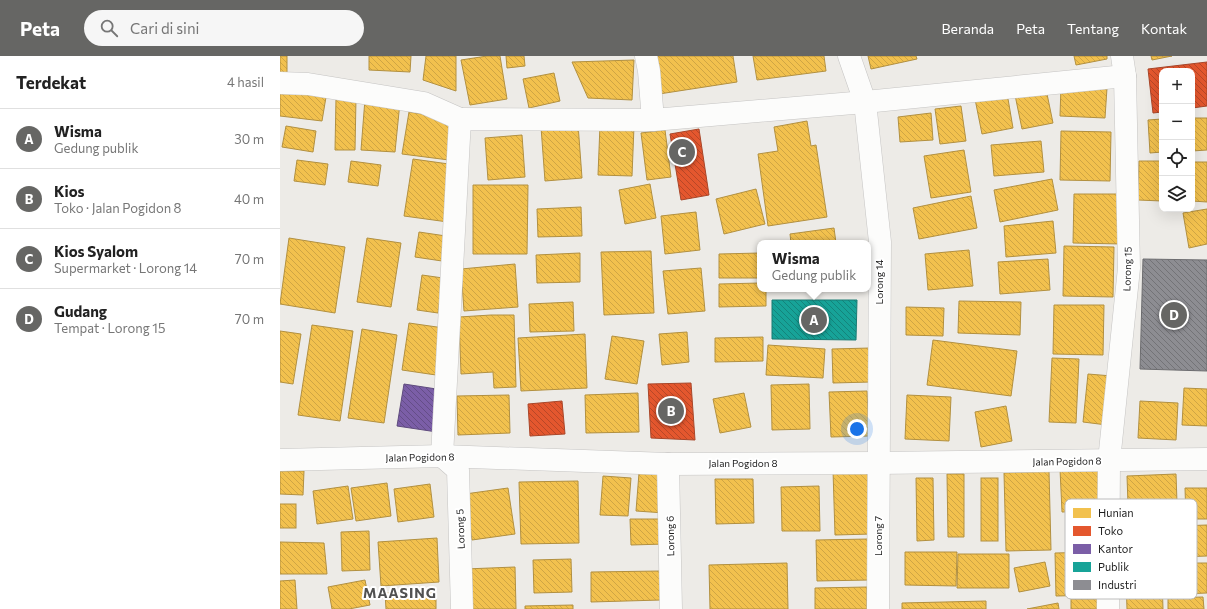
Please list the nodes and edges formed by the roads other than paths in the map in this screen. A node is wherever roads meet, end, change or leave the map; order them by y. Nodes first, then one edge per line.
1 (646, 56) edge
2 (849, 56) edge
3 (1123, 66) edge
4 (280, 83) edge
5 (865, 102) junction
6 (460, 119) junction
7 (653, 120) junction
8 (442, 456) junction
9 (1207, 459) edge
10 (280, 460) edge
11 (1109, 461) junction
12 (878, 463) junction
13 (668, 464) junction
14 (1109, 499) edge
15 (1108, 599) edge
16 (462, 609) edge
17 (671, 609) edge
18 (878, 609) edge
19 (1108, 609) edge

1 - 7 street
2 - 5 street, Lorong 14
3 - 5 street
3 - 11 street, Lorong 15
4 - 6 street
5 - 7 street
5 - 12 street, Lorong 14
6 - 7 street
6 - 8 street
8 - 10 street, Jalan Pogidon 8
8 - 13 street, Jalan Pogidon 8
8 - 16 street, Lorong 5
9 - 11 street, Jalan Pogidon 8
11 - 12 street, Jalan Pogidon 8
11 - 14 street, Lorong 15
12 - 13 street, Jalan Pogidon 8
12 - 18 street, Lorong 7
13 - 17 street, Lorong 6
15 - 19 street, Lorong 15

